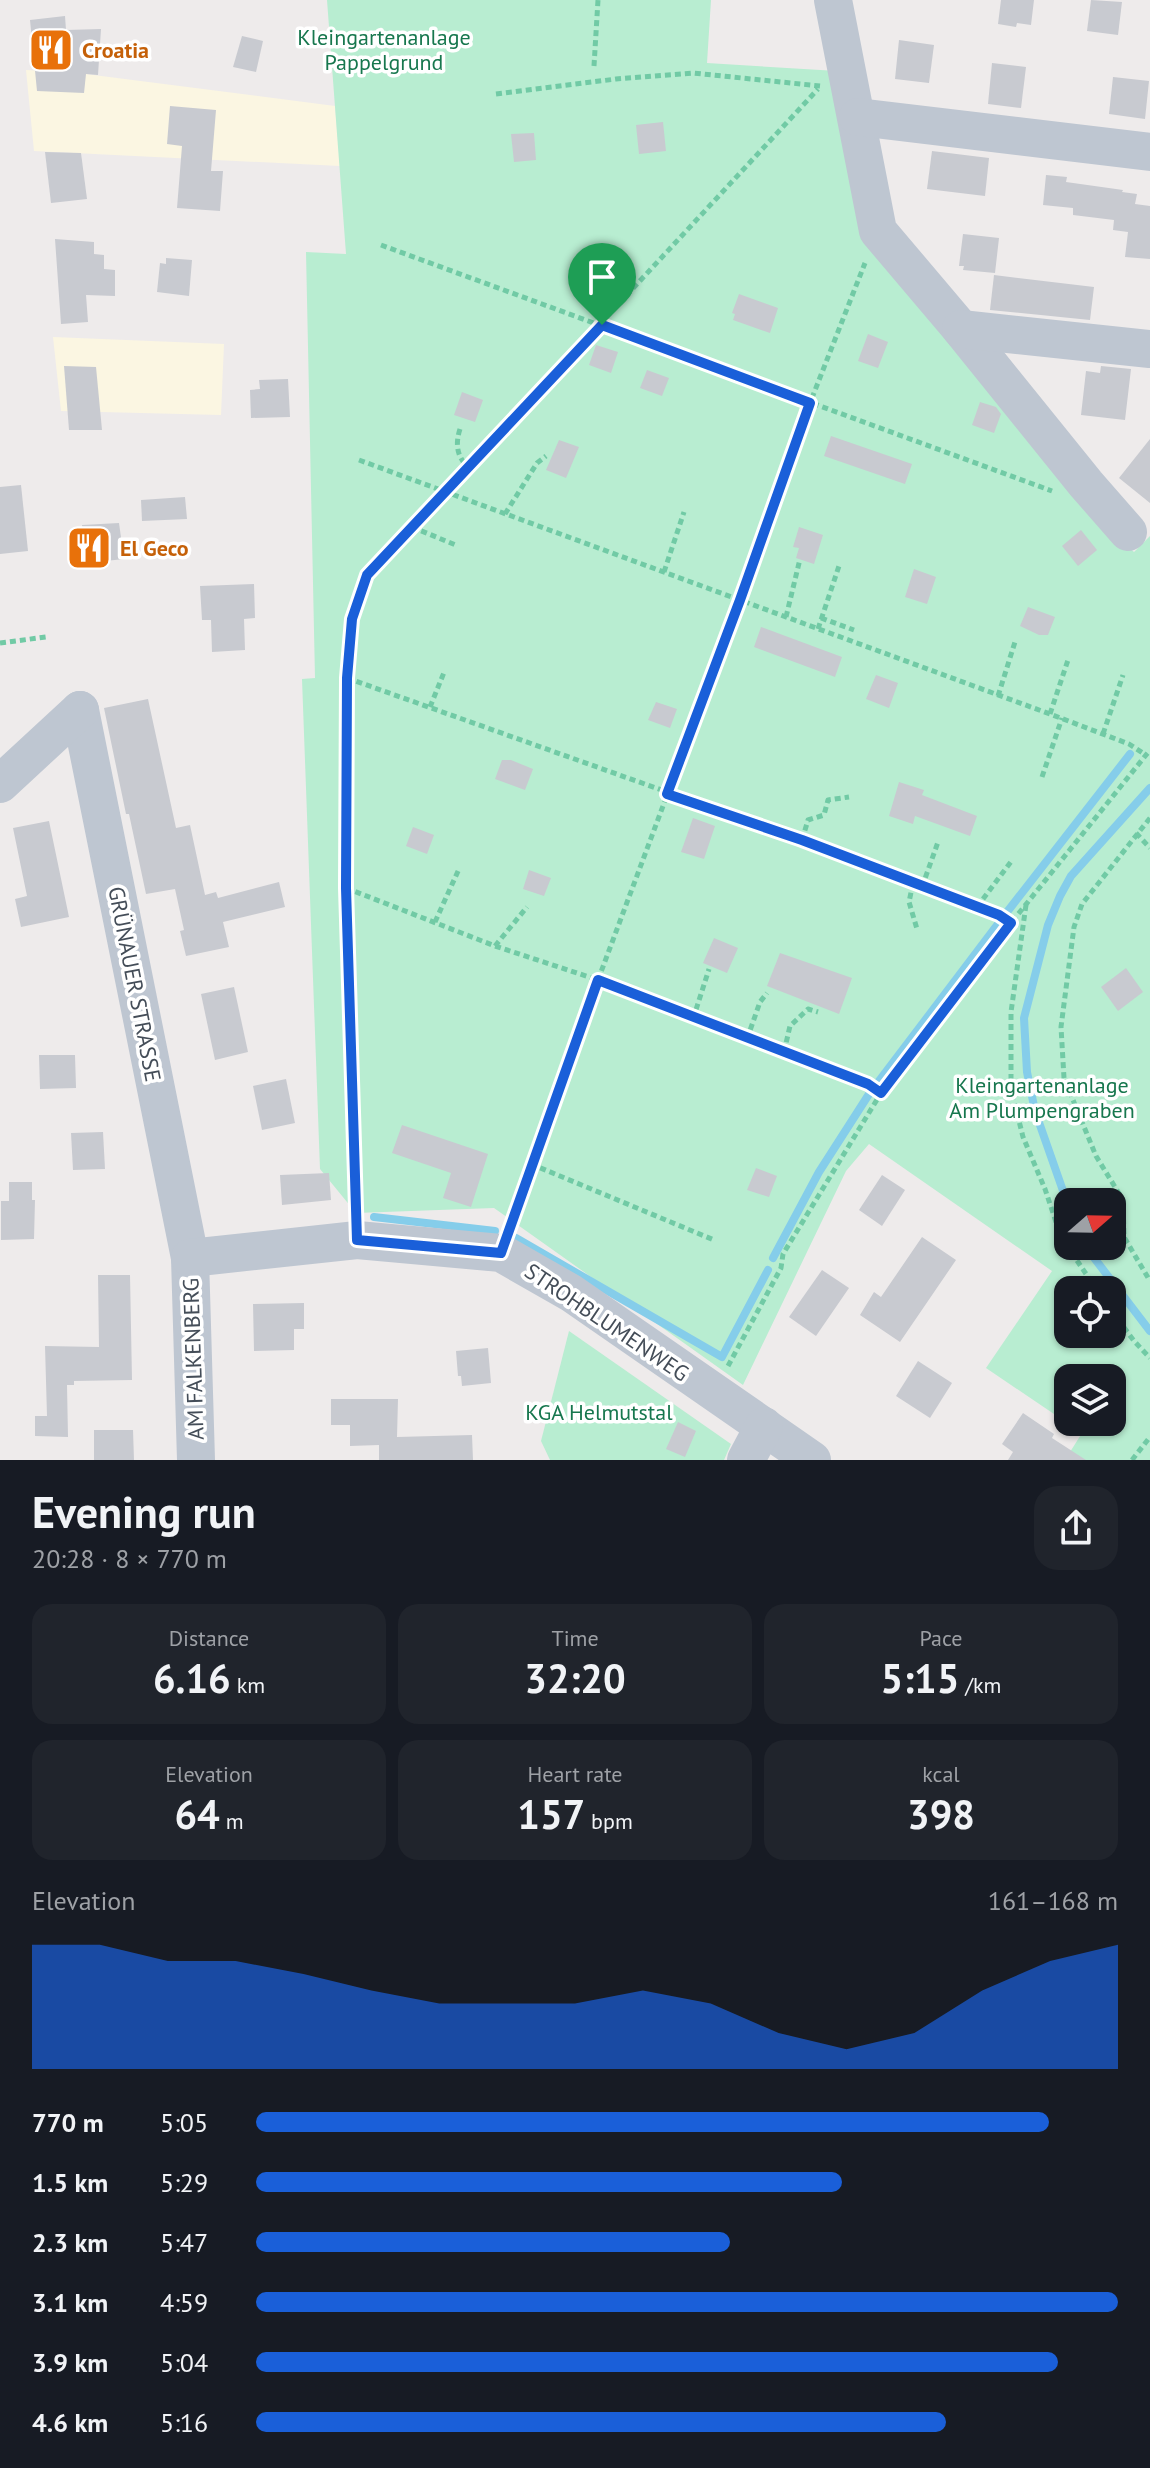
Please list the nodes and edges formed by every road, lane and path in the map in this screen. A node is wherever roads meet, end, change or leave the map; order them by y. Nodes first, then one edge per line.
1 (598, 0) edge
2 (833, 0) edge
3 (594, 66) dead end
4 (496, 94) dead end
5 (858, 117) junction
6 (1150, 152) edge
7 (878, 231) junction
8 (381, 245) dead end
9 (602, 325) junction
10 (961, 329) junction
11 (1150, 349) edge
12 (810, 403) junction
13 (460, 429) dead end
14 (546, 456) dead end
15 (359, 460) dead end
16 (468, 467) junction
17 (1086, 484) junction
18 (445, 492) junction
19 (684, 512) dead end
20 (505, 514) junction
21 (412, 527) junction
22 (1128, 532) dead end
23 (458, 546) dead end
24 (800, 559) dead end
25 (840, 563) dead end
26 (664, 572) junction
27 (740, 600) junction
28 (786, 617) junction
29 (821, 618) junction
30 (818, 629) junction
31 (854, 630) dead end
32 (46, 637) dead end
33 (1015, 642) dead end
34 (0, 643) edge
35 (1069, 657) dead end
36 (445, 670) dead end
37 (1123, 675) dead end
38 (347, 678) junction
39 (998, 696) junction
40 (430, 707) junction
41 (1050, 714) junction
42 (1062, 718) junction
43 (1103, 734) junction
44 (1148, 752) edge
45 (1042, 777) dead end
46 (0, 784) edge
47 (667, 794) junction
48 (849, 797) dead end
49 (1150, 818) edge
50 (1136, 833) junction
51 (802, 840) junction
52 (938, 842) dead end
53 (1150, 848) edge
54 (1013, 859) dead end
55 (459, 869) dead end
56 (913, 883) junction
57 (922, 887) junction
58 (346, 888) junction
59 (1026, 904) junction
60 (527, 907) dead end
61 (977, 907) junction
62 (435, 922) junction
63 (1011, 923) junction
64 (917, 929) dead end
65 (495, 946) junction
66 (709, 969) dead end
67 (598, 980) junction
68 (767, 993) dead end
69 (818, 1012) dead end
70 (693, 1019) junction
71 (747, 1039) junction
72 (784, 1052) junction
73 (881, 1093) junction
74 (531, 1164) junction
75 (357, 1240) junction
76 (714, 1240) dead end
77 (501, 1253) junction
78 (190, 1258) junction
79 (1087, 1276) edge
80 (1150, 1281) edge
81 (1126, 1330) edge
82 (1150, 1358) edge
83 (713, 1394) junction
84 (764, 1426) junction
85 (1150, 1437) edge
86 (196, 1460) edge
87 (746, 1460) edge
88 (812, 1460) edge
89 (1132, 1460) edge

1 - 3 path
2 - 5 street
4 - 9 path
5 - 6 street
5 - 7 street
7 - 10 street
7 - 12 path
8 - 9 path
9 - 12 path
9 - 16 path
10 - 11 street
10 - 17 street
12 - 17 path
12 - 27 path
13 - 16 path
14 - 20 path
15 - 18 path
16 - 18 path
17 - 22 street
18 - 20 path
18 - 21 path
19 - 26 path
20 - 26 path
21 - 23 path
21 - 38 path
24 - 28 path
25 - 29 path
26 - 27 path
27 - 28 path
27 - 47 path
28 - 30 path
29 - 30 path
29 - 31 path
30 - 39 path
32 - 34 path
33 - 39 path
35 - 41 path
36 - 40 path
37 - 43 path
38 - 40 path
38 - 58 path
39 - 41 path
40 - 47 path
41 - 42 path
42 - 43 path
42 - 45 path
43 - 44 path
44 - 59 path
46 - 78 street, GRÜNAUER STRASSE
47 - 51 path
47 - 67 path
48 - 51 path
49 - 50 path
50 - 53 path
50 - 80 path
51 - 56 path
52 - 57 path
54 - 61 path
55 - 62 path
56 - 57 path
56 - 64 path
57 - 61 path
58 - 62 path
58 - 75 path
59 - 63 path
59 - 79 path
60 - 65 path
61 - 63 path
62 - 65 path
63 - 73 path
65 - 67 path
66 - 70 path
67 - 70 path
67 - 74 path
68 - 71 path
69 - 72 path
70 - 71 path
71 - 72 path
72 - 73 path
73 - 83 path
74 - 76 path
74 - 77 path
75 - 77 street, STROHBLUMENWEG
75 - 78 street, STROHBLUMENWEG
77 - 83 street, STROHBLUMENWEG
78 - 86 street, AM FALKENBERG
81 - 82 path
83 - 84 street, STROHBLUMENWEG
84 - 87 street
84 - 88 street, STROHBLUMENWEG
85 - 89 path

